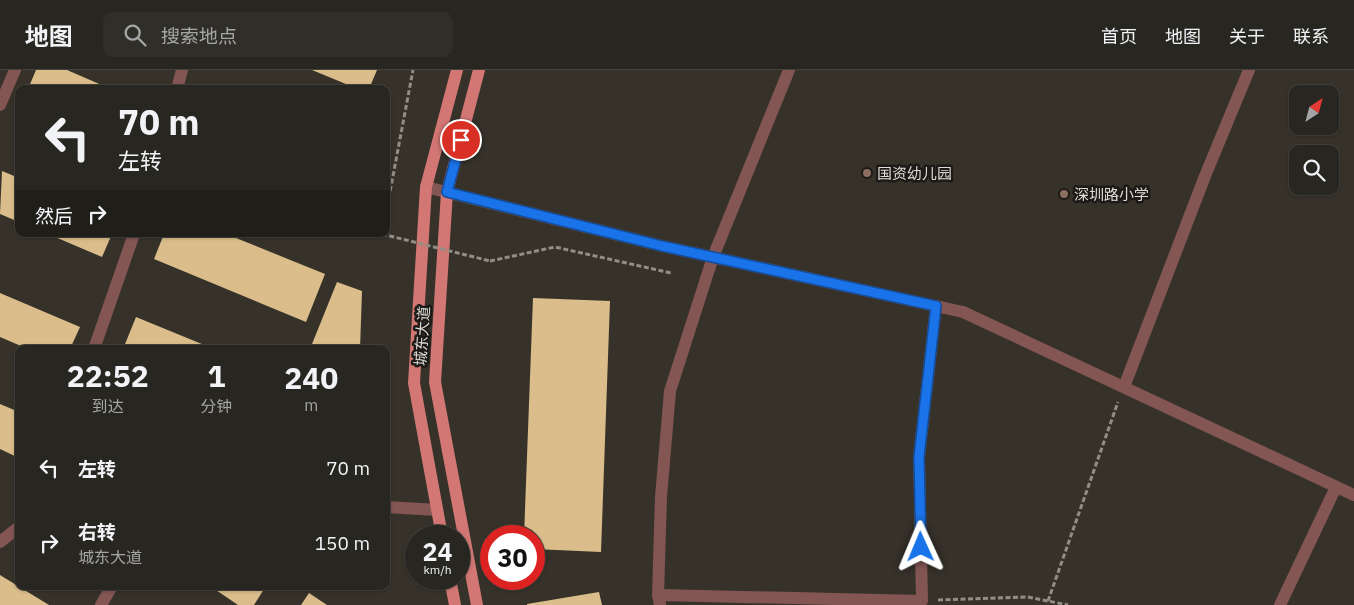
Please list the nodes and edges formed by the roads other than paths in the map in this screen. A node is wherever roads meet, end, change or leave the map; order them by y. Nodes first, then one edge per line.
1 (15, 70) edge
2 (182, 70) edge
3 (456, 70) edge
4 (479, 70) edge
5 (789, 70) edge
6 (1248, 70) edge
7 (178, 85) edge
8 (0, 105) edge
9 (426, 187) junction
10 (447, 192) junction
11 (133, 237) edge
12 (713, 257) junction
13 (936, 306) junction
14 (95, 345) edge
15 (1124, 388) junction
16 (1336, 487) junction
17 (1354, 495) edge
18 (390, 507) edge
19 (437, 510) junction
20 (440, 525) edge
21 (15, 530) edge
22 (0, 542) edge
23 (110, 590) edge
24 (452, 590) edge
25 (659, 600) edge
26 (772, 602) edge
27 (101, 605) edge
28 (455, 605) edge
29 (477, 605) edge
30 (1280, 605) edge

1 - 8 street
2 - 7 street
3 - 9 main road, 城东大道
4 - 10 main road, 城东大道
5 - 12 street
6 - 15 street
9 - 10 street
9 - 19 main road, 城东大道
10 - 12 street
10 - 29 main road, 城东大道
11 - 14 street
12 - 13 street
12 - 25 street
13 - 15 street
13 - 26 street
15 - 16 street
16 - 17 street
16 - 30 street
18 - 19 street
19 - 20 main road, 城东大道
21 - 22 street
23 - 27 street
24 - 28 main road
25 - 26 street

